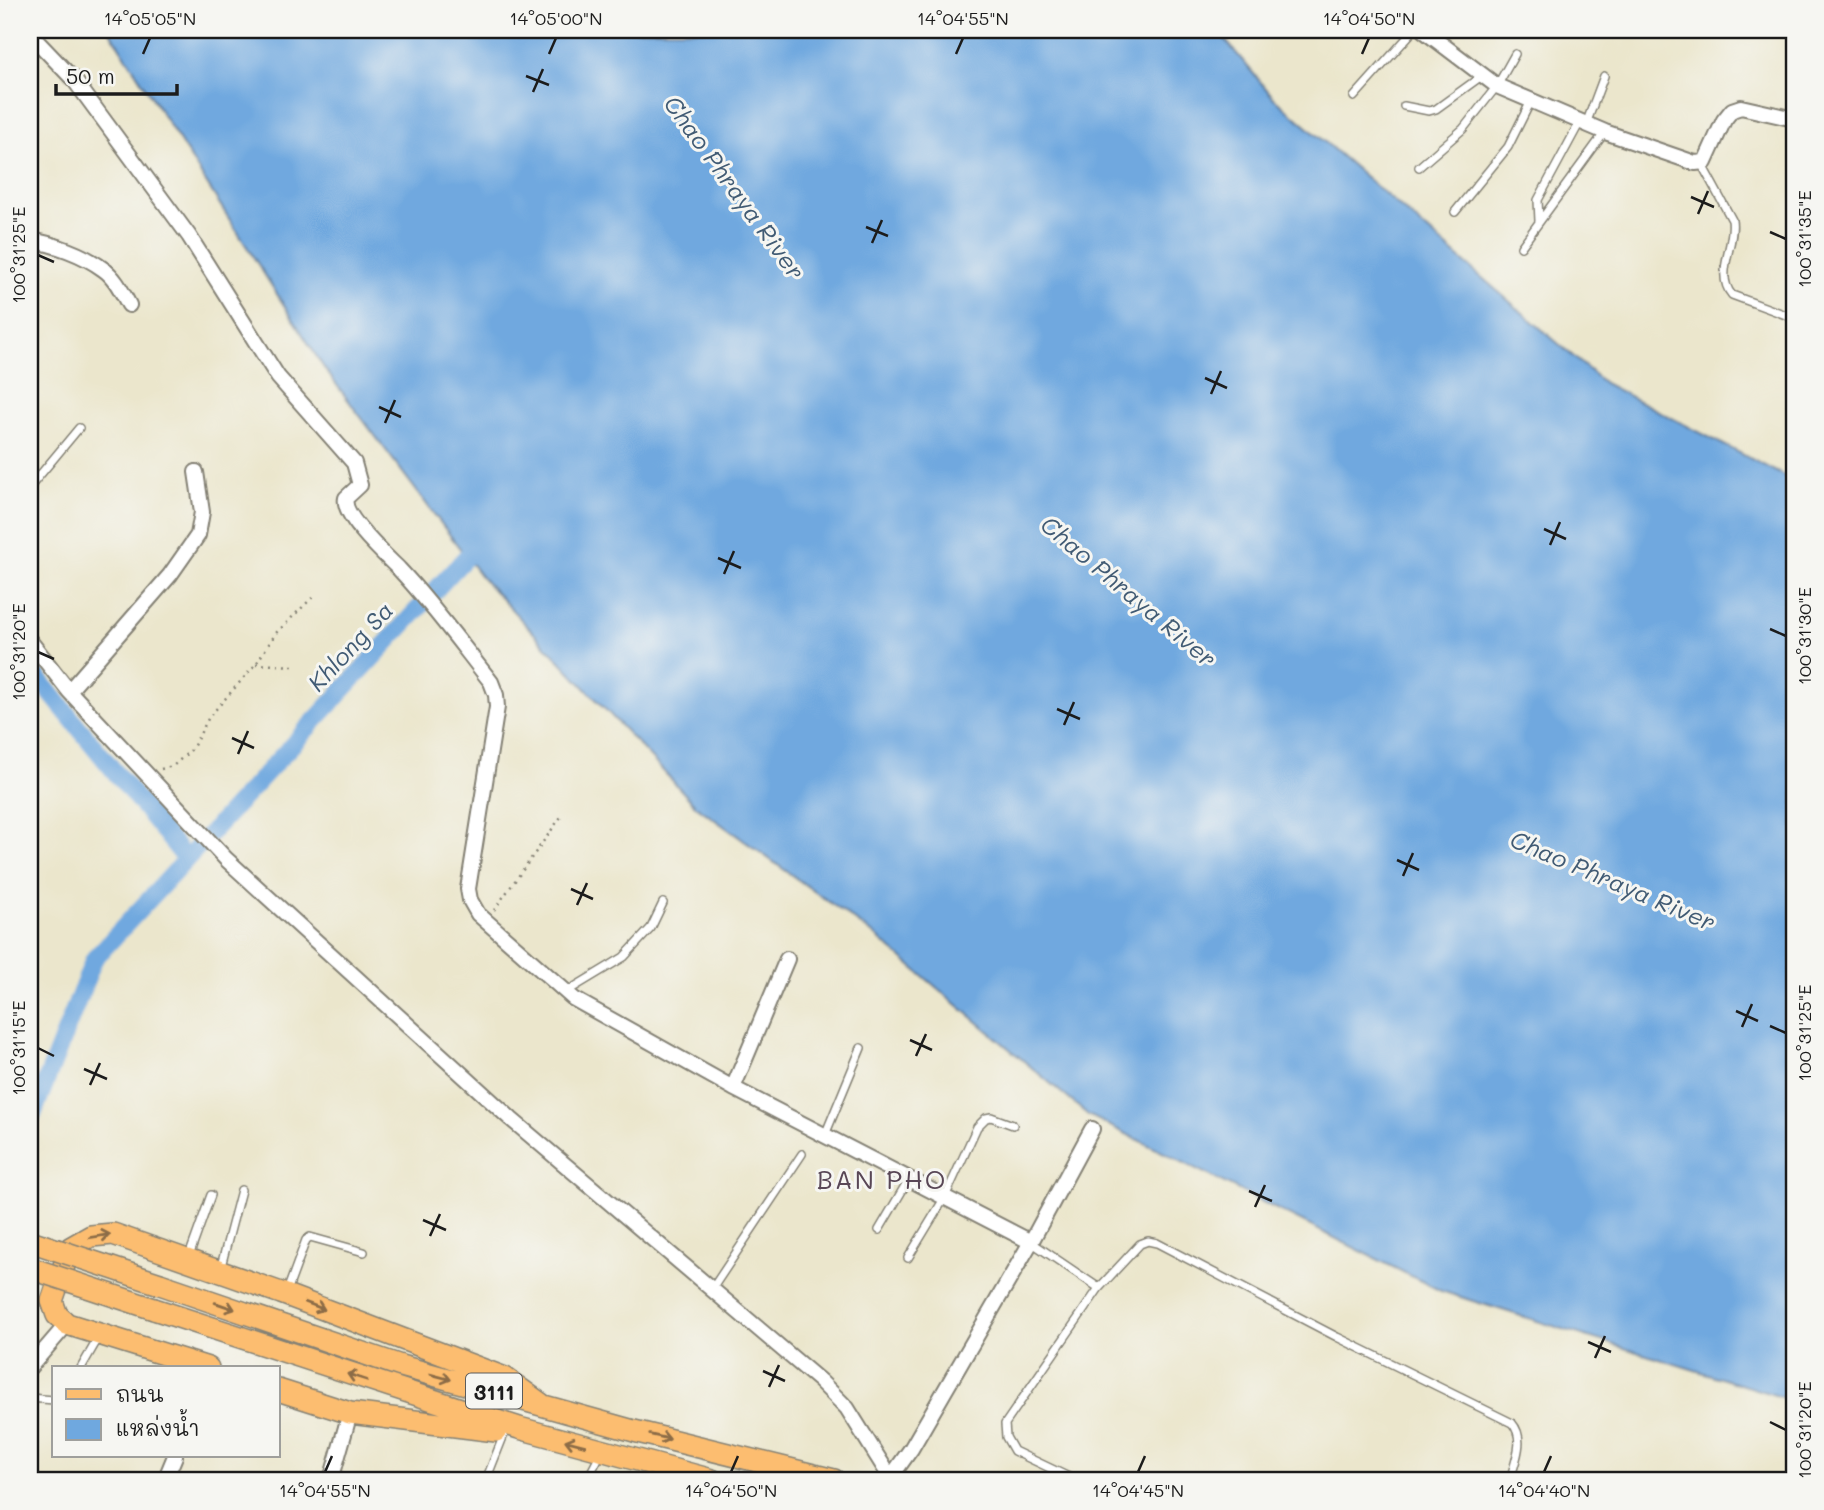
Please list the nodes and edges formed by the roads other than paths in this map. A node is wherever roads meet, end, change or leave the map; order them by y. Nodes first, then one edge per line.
1 (1414, 30) edge
2 (1423, 30) edge
3 (30, 34) edge
4 (1515, 54) dead end
5 (1483, 75) junction
6 (1605, 76) dead end
7 (1497, 86) junction
8 (1354, 97) dead end
9 (1532, 99) junction
10 (1404, 106) dead end
11 (1794, 119) edge
12 (1583, 123) junction
13 (1605, 132) junction
14 (1701, 163) junction
15 (1419, 167) dead end
16 (1455, 212) dead end
17 (1539, 221) junction
18 (30, 240) edge
19 (1521, 247) dead end
20 (129, 305) dead end
21 (1794, 318) edge
22 (79, 428) dead end
23 (196, 471) dead end
24 (30, 486) edge
25 (30, 641) edge
26 (69, 691) junction
27 (663, 903) dead end
28 (787, 959) dead end
29 (566, 992) junction
30 (861, 1048) dead end
31 (733, 1088) junction
32 (1013, 1125) dead end
33 (1092, 1129) dead end
34 (825, 1135) junction
35 (802, 1154) dead end
36 (909, 1179) junction
37 (241, 1190) dead end
38 (211, 1195) dead end
39 (945, 1197) junction
40 (879, 1230) dead end
41 (30, 1241) edge
42 (1031, 1242) junction
43 (364, 1252) dead end
44 (908, 1258) dead end
45 (188, 1259) junction
46 (30, 1268) edge
47 (220, 1271) junction
48 (1098, 1288) junction
49 (712, 1289) junction
50 (286, 1294) junction
51 (67, 1324) junction
52 (101, 1335) junction
53 (82, 1366) edge
54 (202, 1366) edge
55 (30, 1367) edge
56 (280, 1391) edge
57 (30, 1398) edge
58 (52, 1400) edge
59 (541, 1404) junction
60 (350, 1413) junction
61 (512, 1430) junction
62 (602, 1451) junction
63 (174, 1458) edge
64 (891, 1479) edge
65 (165, 1480) edge
66 (331, 1480) edge
67 (486, 1480) edge
68 (587, 1480) edge
69 (712, 1480) edge
70 (834, 1480) edge
71 (1075, 1480) edge
72 (1510, 1480) edge

1 - 8 lane
2 - 5 street
3 - 29 street
4 - 7 lane
5 - 7 street
5 - 10 lane
6 - 12 lane
7 - 9 street
7 - 15 lane
9 - 12 street
9 - 16 lane
11 - 14 street
12 - 13 street
12 - 17 lane
13 - 14 street
13 - 17 lane
14 - 21 lane
17 - 19 lane
18 - 20 street
22 - 24 lane
23 - 26 street
25 - 26 street
26 - 49 street
27 - 29 lane
28 - 31 street
29 - 31 street
30 - 34 lane
31 - 34 street
32 - 39 lane
33 - 42 street
34 - 36 street
35 - 49 lane
36 - 39 street
36 - 40 lane
37 - 47 lane
38 - 45 lane
39 - 42 street
39 - 44 lane
41 -> 59 main road, 3111, bridge
42 - 48 lane
42 - 64 street
43 - 50 lane
45 - 47 main road
51 -> 45 main road
61 -> 46 main road, 3111, bridge
47 - 50 main road
48 - 71 lane
48 - 72 lane
49 - 64 street
50 -> 59 main road
51 - 52 main road
51 - 55 street
52 - 53 lane
52 - 54 main road
56 - 60 main road
57 - 58 lane
59 -> 70 main road, 3111
60 - 61 main road
60 - 66 street
62 -> 61 main road, 3111
61 - 67 lane
62 - 68 lane
62 - 69 main road, 3111
63 - 65 street

